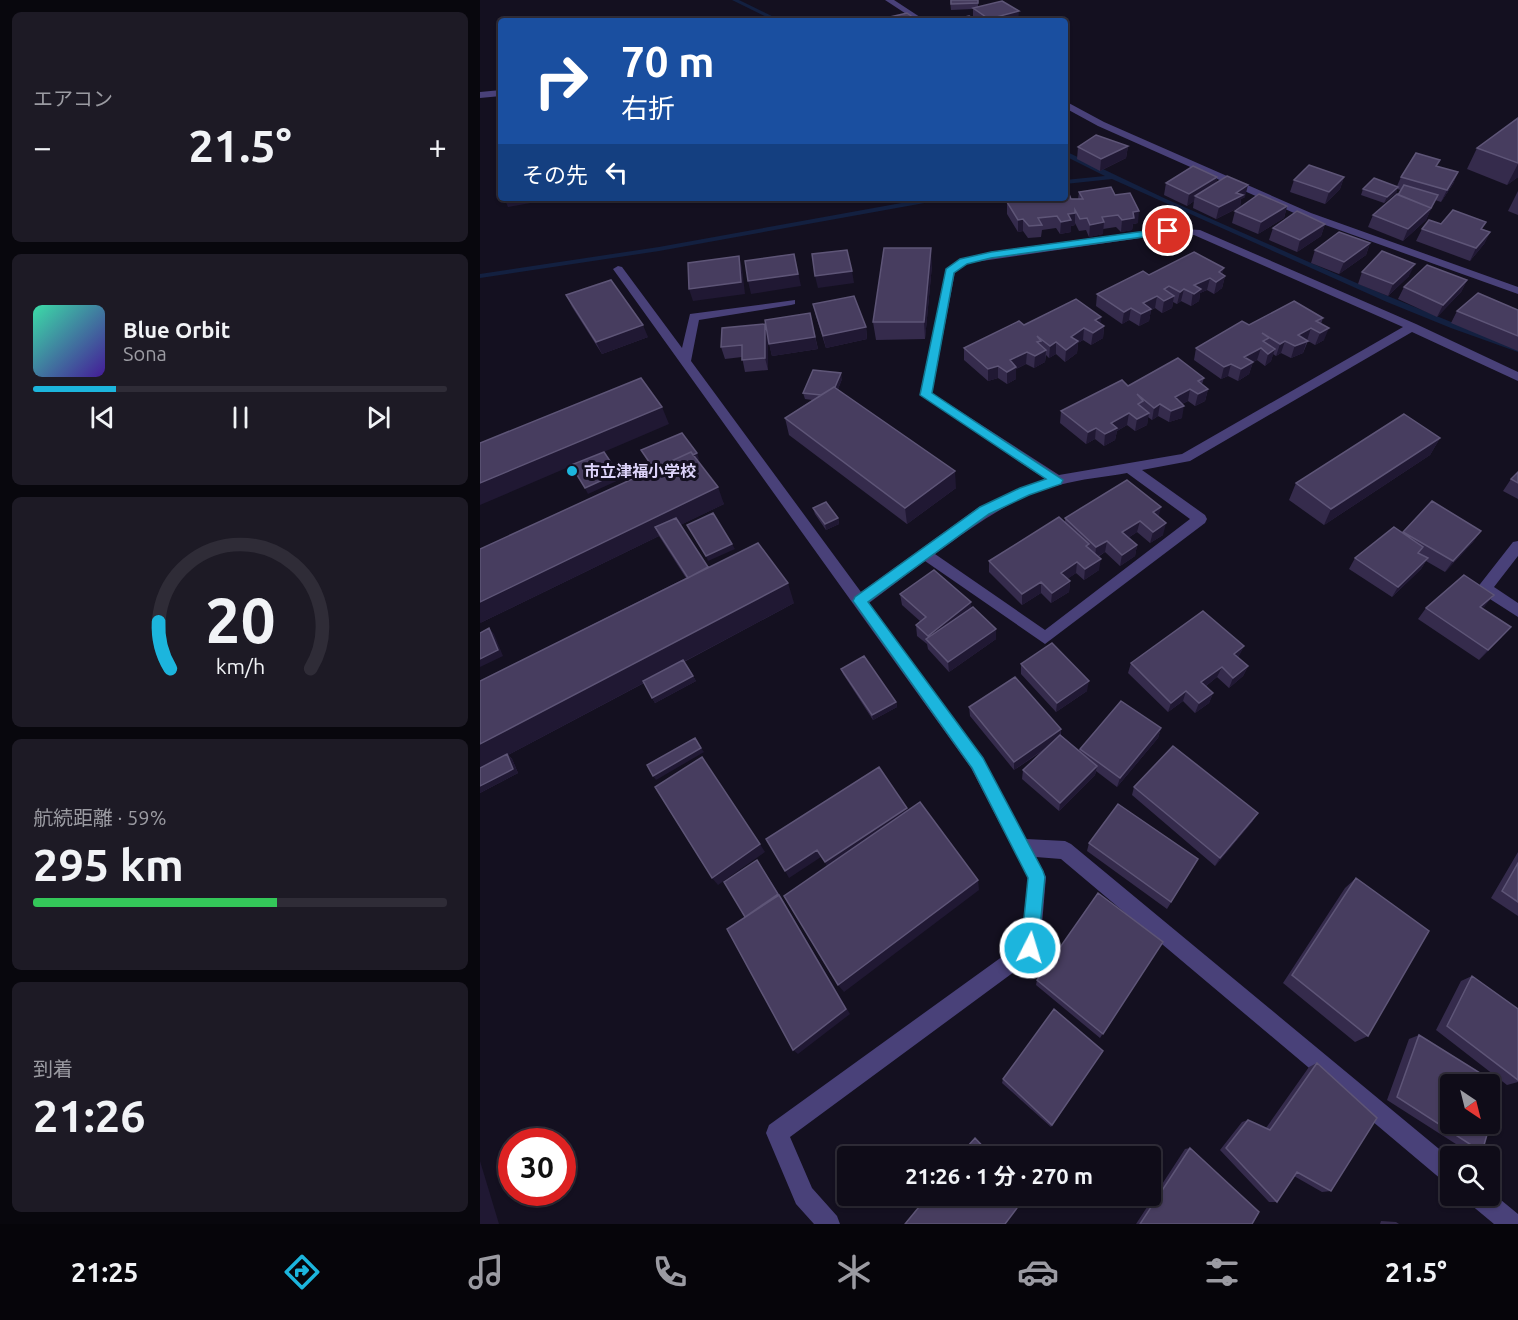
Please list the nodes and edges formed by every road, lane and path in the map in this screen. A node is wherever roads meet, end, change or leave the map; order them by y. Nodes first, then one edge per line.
1 (889, 0) edge
2 (917, 18) edge
3 (498, 93) edge
4 (480, 95) edge
5 (1068, 106) edge
6 (618, 269) dead end
7 (1518, 291) edge
8 (791, 302) dead end
9 (1412, 327) junction
10 (685, 361) junction
11 (1518, 377) edge
12 (1130, 468) junction
13 (1057, 480) junction
14 (1518, 546) edge
15 (925, 554) junction
16 (860, 601) junction
17 (1518, 611) edge
18 (1021, 847) junction
19 (1440, 1164) edge
20 (1490, 1206) edge
21 (830, 1224) edge
22 (1512, 1224) edge

1 - 2 street
3 - 4 street
5 - 7 street
6 - 10 street
8 - 10 street
9 - 11 street
9 - 12 street
9 - 13 street
10 - 16 street
12 - 13 street
12 - 15 street
13 - 15 street
14 - 17 street
15 - 16 street
16 - 18 street
18 - 19 street
18 - 21 street
20 - 22 street

